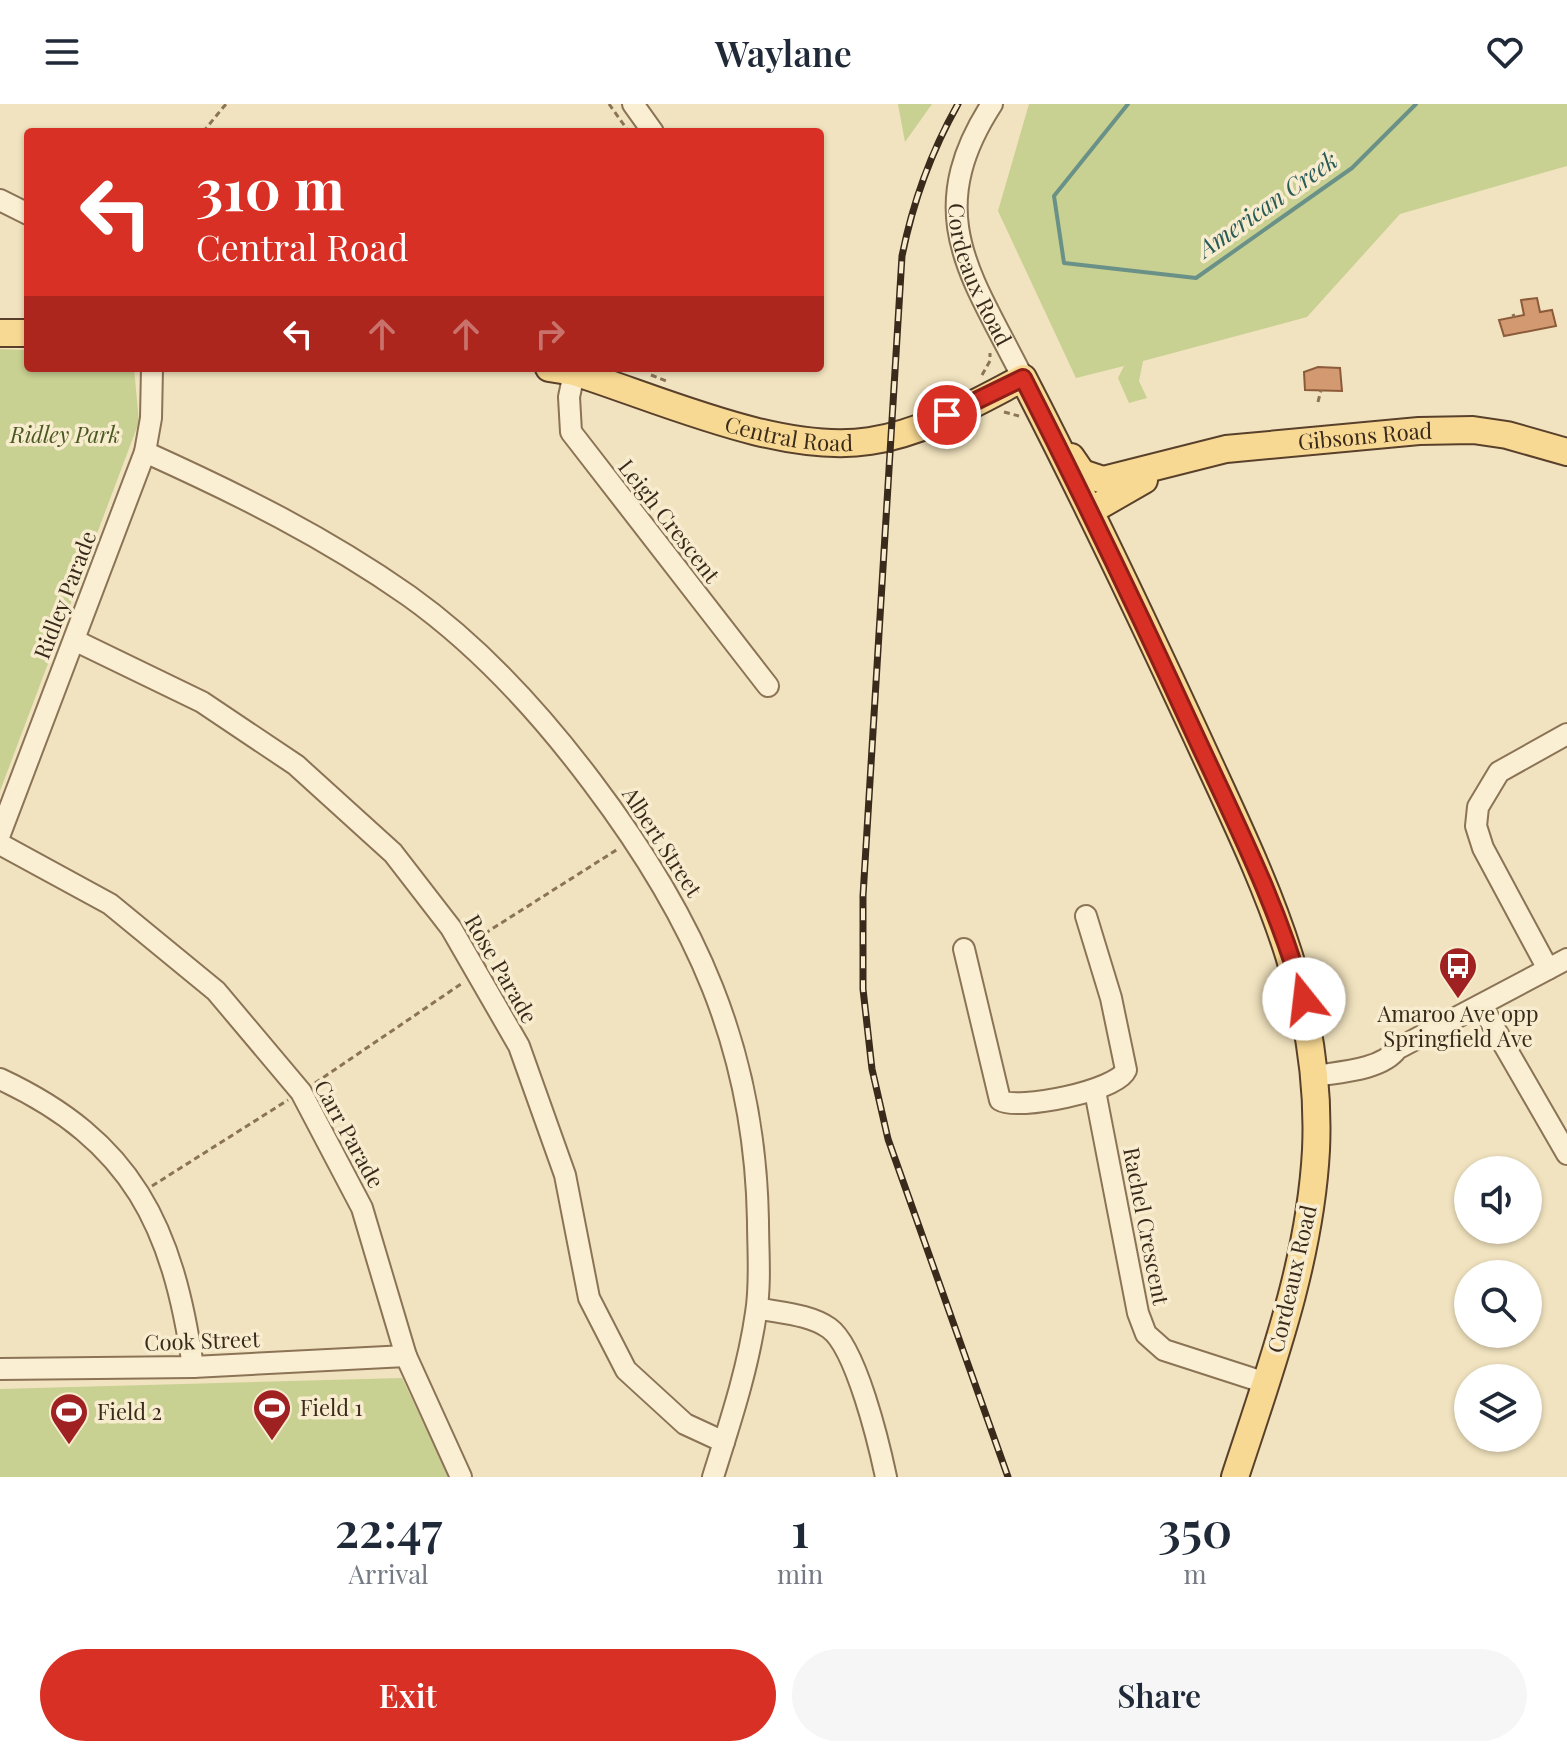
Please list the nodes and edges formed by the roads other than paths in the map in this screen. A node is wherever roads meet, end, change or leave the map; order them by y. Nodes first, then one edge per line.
1 (633, 104) edge
2 (992, 104) edge
3 (650, 128) edge
4 (0, 200) edge
5 (24, 212) edge
6 (0, 333) edge
7 (24, 333) edge
8 (152, 372) edge
9 (566, 372) edge
10 (575, 372) edge
11 (1023, 378) junction
12 (1034, 419) junction
13 (145, 452) junction
14 (1567, 452) edge
15 (1163, 465) junction
16 (1090, 511) junction
17 (74, 640) junction
18 (768, 686) dead end
19 (1567, 734) edge
20 (0, 834) edge
21 (0, 844) edge
22 (1086, 916) dead end
23 (964, 949) dead end
24 (1567, 959) edge
25 (1548, 969) junction
26 (1481, 1005) junction
27 (1314, 1070) junction
28 (0, 1079) edge
29 (1095, 1091) junction
30 (1567, 1154) edge
31 (757, 1308) junction
32 (406, 1356) junction
33 (193, 1367) junction
34 (0, 1369) edge
35 (1266, 1383) junction
36 (724, 1442) junction
37 (461, 1477) edge
38 (713, 1477) edge
39 (886, 1477) edge
40 (1235, 1477) edge

1 - 3 street
2 - 11 street, Cordeaux Road
4 - 5 street
6 - 7 main road
8 - 13 street, Ridley Parade
9 - 18 street, Leigh Crescent
10 - 11 main road, Central Road
11 - 12 main road, Cordeaux Road
12 - 15 main road, Gibsons Road
12 - 16 main road, Cordeaux Road
13 - 17 street, Ridley Parade
13 - 31 street, Albert Street
14 - 15 main road, Gibsons Road
15 - 16 main road, Gibsons Road
16 - 27 main road, Cordeaux Road
17 - 20 street, Ridley Parade
17 - 36 street, Rose Parade
19 - 25 street
21 - 32 street, Carr Parade
22 - 29 street
23 - 29 street
24 - 25 street
25 - 26 street
26 - 27 street
26 - 30 street
27 - 35 main road, Cordeaux Road
28 - 33 street
29 - 35 street, Rachel Crescent
31 - 36 street, Albert Street
31 - 39 street
32 - 33 street, Cook Street
32 - 37 street, Carr Parade
33 - 34 street, Cook Street
35 - 40 main road, Cordeaux Road
36 - 38 street, Albert Street

